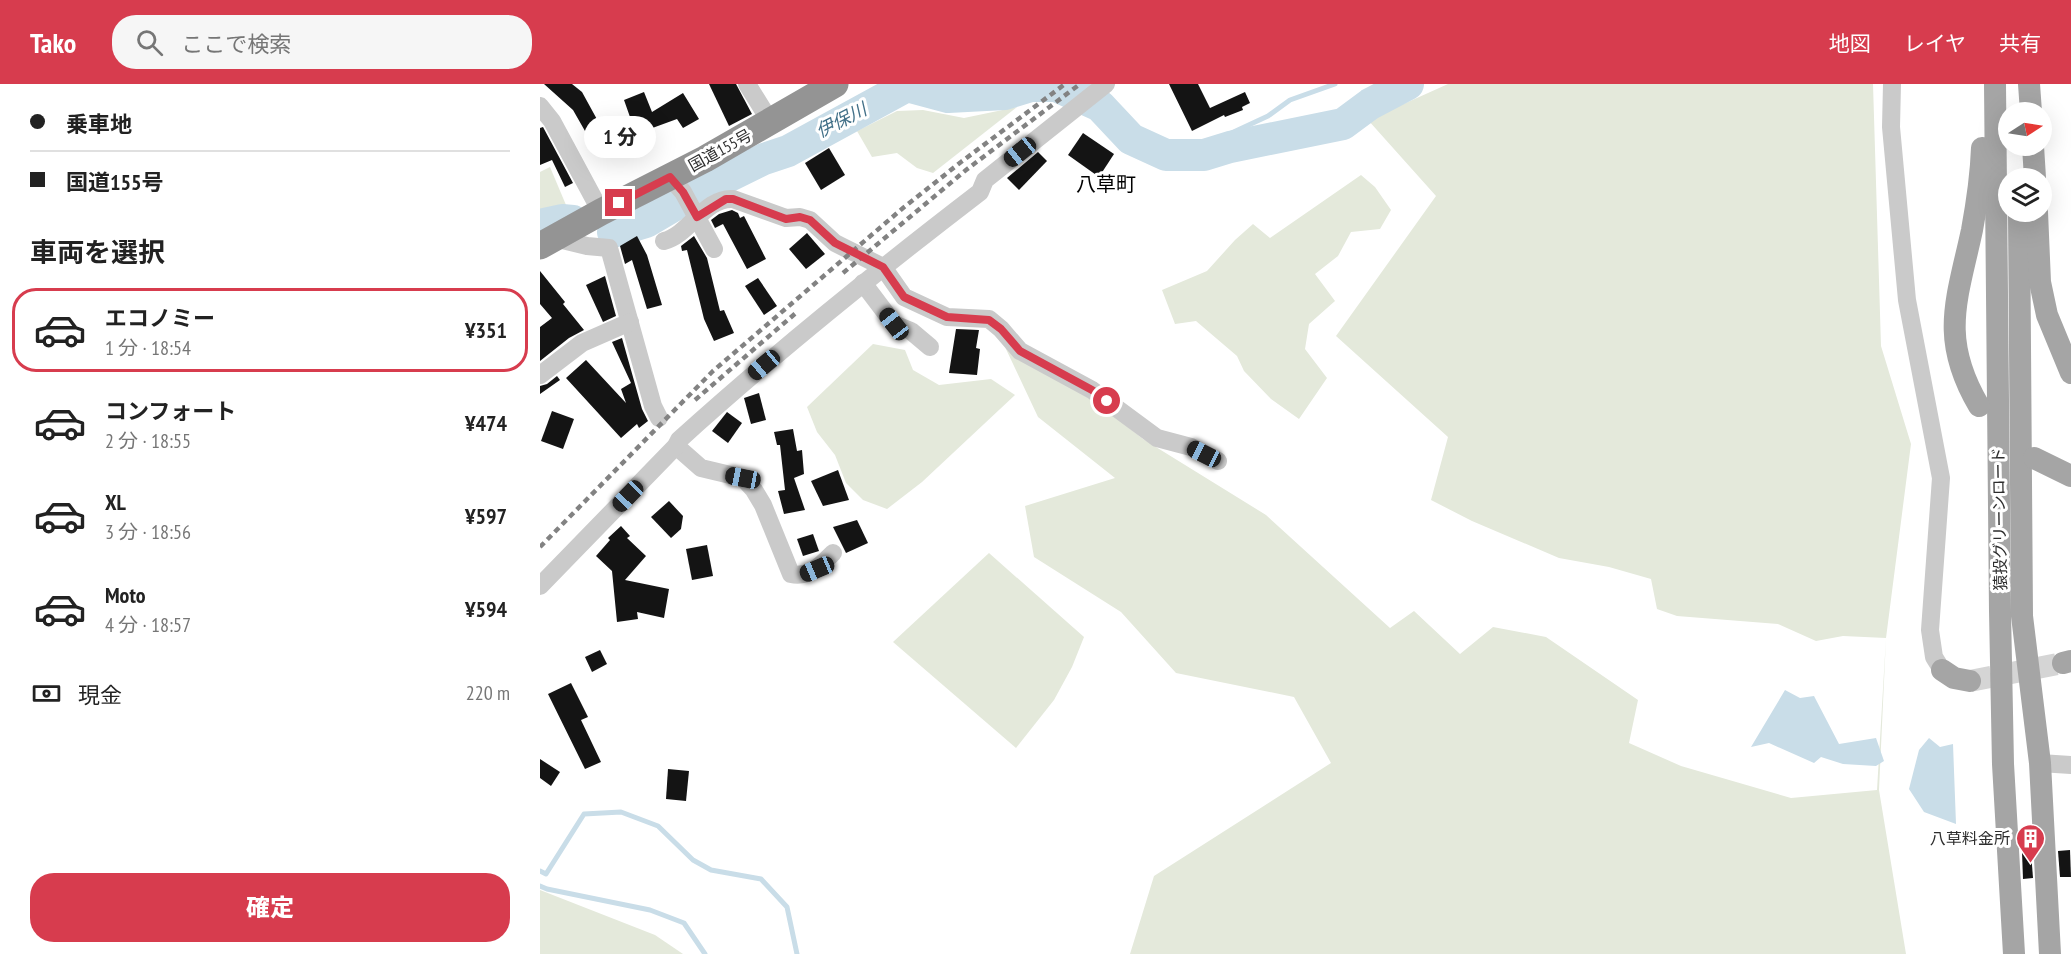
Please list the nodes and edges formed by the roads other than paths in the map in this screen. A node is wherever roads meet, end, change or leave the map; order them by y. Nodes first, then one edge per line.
1 (747, 84) edge
2 (835, 84) edge
3 (1892, 84) edge
4 (2019, 84) edge
5 (2029, 84) edge
6 (1102, 87) edge
7 (1996, 91) edge
8 (2019, 102) edge
9 (2030, 102) edge
10 (540, 106) edge
11 (770, 121) junction
12 (685, 198) junction
13 (601, 212) junction
14 (2019, 222) edge
15 (2037, 222) edge
16 (547, 242) edge
17 (664, 242) dead end
18 (714, 249) dead end
19 (883, 267) junction
20 (863, 283) junction
21 (630, 322) junction
22 (930, 347) dead end
23 (2071, 373) edge
24 (540, 375) edge
25 (1979, 406) dead end
26 (659, 418) dead end
27 (676, 446) junction
28 (2034, 458) dead end
29 (1218, 461) dead end
30 (2071, 476) edge
31 (833, 553) dead end
32 (540, 586) edge
33 (1942, 670) joint
34 (1970, 681) tunnel mouth
35 (2040, 763) junction
36 (2071, 765) edge
37 (2014, 954) edge
38 (2050, 954) edge

1 - 11 street
2 - 11 highway, 国道155号
3 - 33 street
4 - 8 main road
5 - 9 main road
6 - 19 street
7 - 25 main road
7 - 37 main road, 猿投グリーンロード
10 - 13 street
11 - 12 highway, 国道155号
12 - 13 highway, 国道155号
12 - 17 street
12 - 18 street
12 - 19 street
13 - 16 highway, 国道155号
14 - 35 main road, 猿投グリーンロード
15 - 23 main road
16 - 21 street
19 - 20 street
19 - 29 street
20 - 22 street
20 - 27 street
21 - 24 street
21 - 26 street
27 - 31 street
27 - 32 street
28 - 30 main road
33 - 34 main road
35 - 36 street
35 - 38 main road, 猿投グリーンロード

